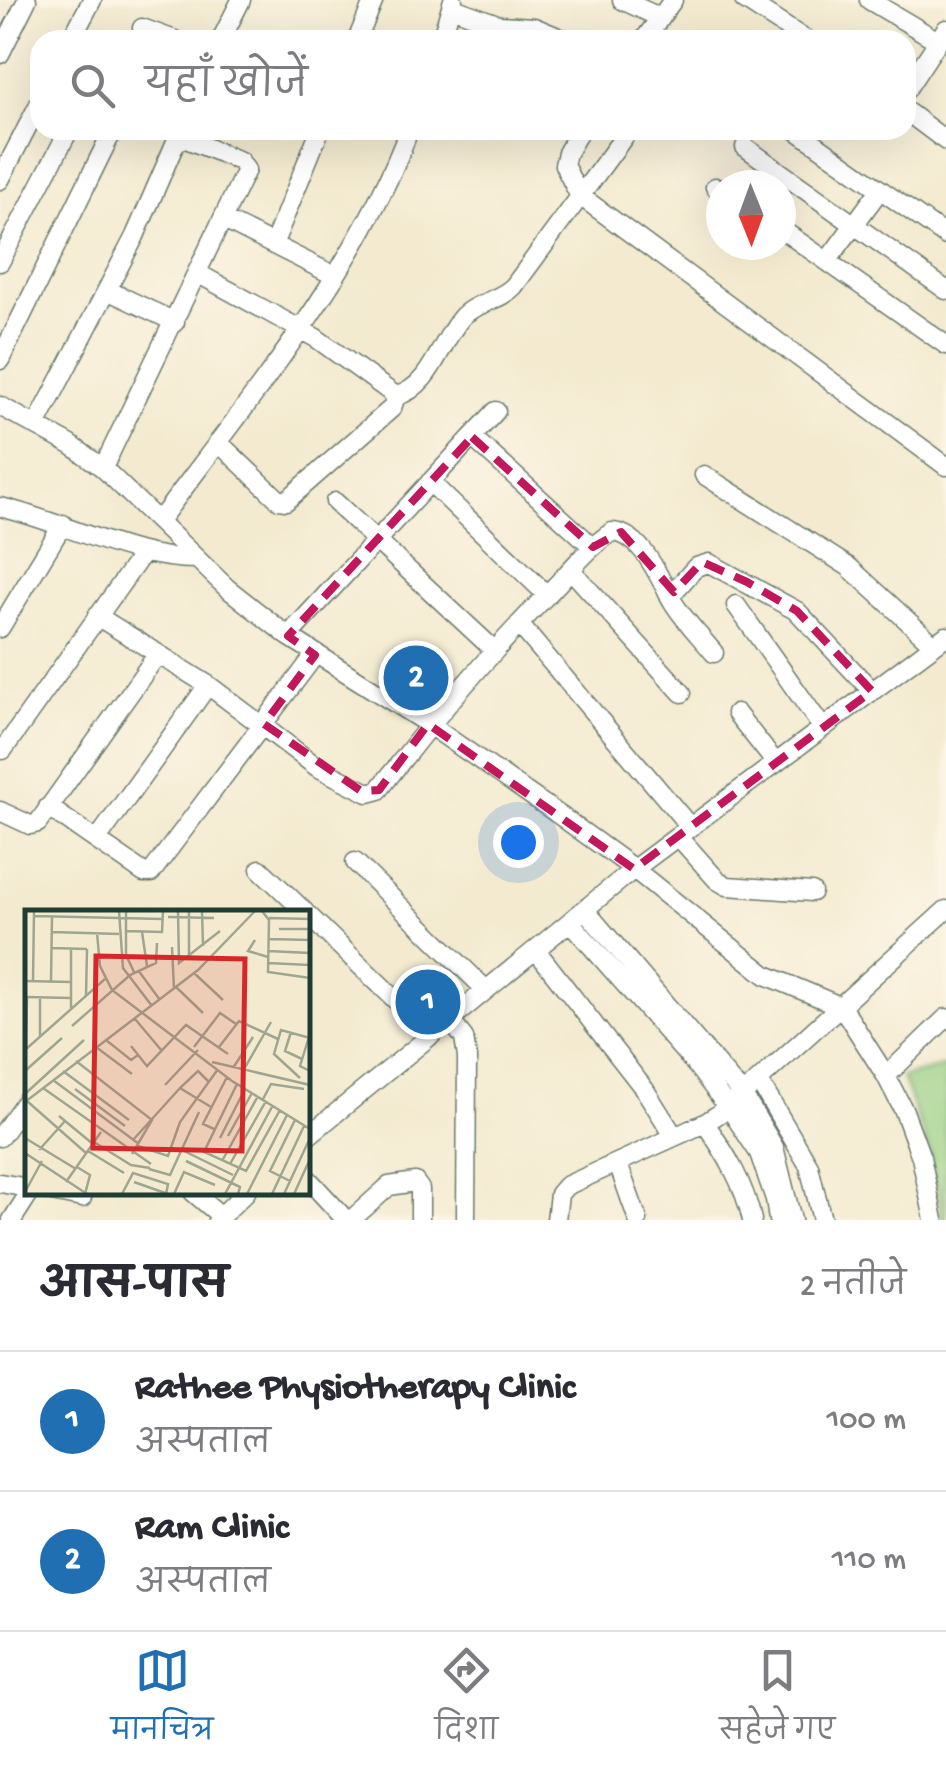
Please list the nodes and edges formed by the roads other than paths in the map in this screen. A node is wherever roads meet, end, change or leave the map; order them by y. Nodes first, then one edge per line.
1 (28, 0) edge
2 (92, 0) edge
3 (241, 0) edge
4 (374, 0) edge
5 (622, 0) edge
6 (673, 0) edge
7 (744, 0) edge
8 (869, 0) edge
9 (452, 4) edge
10 (142, 28) dead end
11 (77, 30) edge
12 (148, 30) edge
13 (226, 30) edge
14 (362, 30) edge
15 (444, 30) edge
16 (541, 30) edge
17 (651, 30) edge
18 (656, 30) edge
19 (790, 30) edge
20 (942, 35) edge
21 (0, 54) edge
22 (916, 75) edge
23 (916, 118) edge
24 (30, 122) edge
25 (64, 140) edge
26 (108, 140) edge
27 (177, 140) edge
28 (194, 140) edge
29 (316, 140) edge
30 (405, 140) edge
31 (574, 140) edge
32 (621, 140) edge
33 (810, 140) edge
34 (946, 141) edge
35 (745, 147) dead end
36 (0, 180) edge
37 (879, 191) junction
38 (580, 195) junction
39 (224, 220) junction
40 (854, 224) junction
41 (946, 236) edge
42 (796, 240) edge
43 (273, 244) junction
44 (828, 260) junction
45 (0, 262) edge
46 (197, 273) junction
47 (334, 276) junction
48 (107, 290) junction
49 (946, 290) edge
50 (175, 322) junction
51 (298, 330) junction
52 (946, 345) edge
53 (0, 360) edge
54 (396, 396) junction
55 (0, 406) edge
56 (496, 411) dead end
57 (36, 426) junction
58 (472, 437) junction
59 (218, 442) junction
60 (946, 466) edge
61 (103, 468) junction
62 (704, 476) dead end
63 (430, 482) junction
64 (335, 502) dead end
65 (0, 506) edge
66 (158, 520) junction
67 (63, 524) junction
68 (376, 543) junction
69 (594, 547) junction
70 (142, 553) junction
71 (196, 560) junction
72 (571, 570) junction
73 (548, 595) junction
74 (670, 596) junction
75 (736, 605) dead end
76 (97, 616) junction
77 (519, 624) junction
78 (0, 628) edge
79 (288, 636) junction
80 (940, 640) edge
81 (494, 650) junction
82 (714, 653) dead end
83 (157, 655) junction
84 (315, 655) junction
85 (208, 685) junction
86 (872, 691) junction
87 (682, 693) dead end
88 (736, 713) dead end
89 (264, 724) junction
90 (428, 724) junction
91 (822, 728) junction
92 (3, 750) dead end
93 (775, 762) junction
94 (48, 807) junction
95 (0, 811) edge
96 (684, 832) junction
97 (97, 840) junction
98 (354, 862) dead end
99 (260, 870) dead end
100 (634, 870) junction
101 (812, 892) dead end
102 (302, 910) edge
103 (946, 910) edge
104 (578, 916) junction
105 (310, 918) edge
106 (536, 950) junction
107 (486, 990) junction
108 (842, 1007) junction
109 (946, 1018) edge
110 (450, 1020) junction
111 (432, 1035) junction
112 (886, 1076) junction
113 (760, 1082) junction
114 (25, 1102) edge
115 (736, 1102) junction
116 (705, 1123) junction
117 (312, 1124) edge
118 (674, 1136) junction
119 (0, 1138) edge
120 (618, 1164) junction
121 (310, 1181) edge
122 (18, 1188) edge
123 (67, 1195) edge
124 (196, 1195) edge
125 (243, 1195) edge
126 (82, 1198) dead end
127 (219, 1218) edge
128 (352, 1219) edge
129 (12, 1220) edge
130 (420, 1220) edge
131 (466, 1220) edge
132 (556, 1220) edge
133 (638, 1220) edge
134 (752, 1220) edge
135 (778, 1220) edge
136 (792, 1220) edge
137 (822, 1220) edge
138 (934, 1220) edge

1 - 21 street
2 - 11 street
3 - 13 street
4 - 14 street
5 - 17 street
6 - 18 street
7 - 19 street
8 - 20 street
9 - 15 street
9 - 16 street
10 - 12 street
20 - 22 street
23 - 34 street
24 - 36 street
25 - 45 street
26 - 53 street
27 - 48 street
28 - 39 street
29 - 43 street
30 - 47 street
31 - 38 street
32 - 38 street
33 - 37 street
35 - 40 street
37 - 40 street
37 - 41 street
38 - 54 street
38 - 60 street
39 - 43 street
39 - 46 street
40 - 44 street
40 - 49 street
42 - 44 street
43 - 47 street
44 - 52 street
46 - 50 street
46 - 51 street
47 - 51 street
48 - 50 street
48 - 57 street
50 - 61 street
51 - 54 street
51 - 59 street
54 - 59 street
55 - 57 street
56 - 58 street
57 - 61 street
58 - 63 street
58 - 69 street
59 - 66 street
61 - 66 street
62 - 80 street
63 - 68 street
63 - 73 street
64 - 68 street
65 - 67 street
66 - 71 street
67 - 70 street
67 - 78 street
68 - 79 street
68 - 81 street
69 - 72 street
69 - 74 street
70 - 71 street
70 - 76 street
71 - 79 street
72 - 73 street
72 - 87 street
73 - 77 street
74 - 82 street
74 - 86 street
75 - 91 street
76 - 83 street
76 - 92 street
77 - 81 street
77 - 96 street
79 - 84 street
80 - 86 street
81 - 90 street
83 - 85 street
83 - 94 street
84 - 89 street
84 - 90 street
85 - 89 street
85 - 97 street
86 - 91 street
88 - 93 street
89 - 90 street
89 - 97 street
90 - 100 street
91 - 93 street
93 - 96 street
94 - 95 street
94 - 97 street
96 - 100 street
96 - 101 street
98 - 107 street
99 - 102 street
100 - 104 street
100 - 108 street
103 - 108 street
104 - 106 street
104 - 115 street
105 - 111 street
106 - 107 street
106 - 118 street
107 - 110 street
108 - 112 street
108 - 113 street
109 - 112 street
110 - 111 street
110 - 131 street
111 - 117 street
112 - 138 street
113 - 115 street
113 - 137 street
114 - 119 street
115 - 116 street
115 - 135 street
115 - 136 street
116 - 118 street
116 - 134 street
118 - 120 street
120 - 132 street
120 - 133 street
121 - 128 street
122 - 129 street
123 - 126 street
124 - 127 street
125 - 127 street
128 - 130 street

